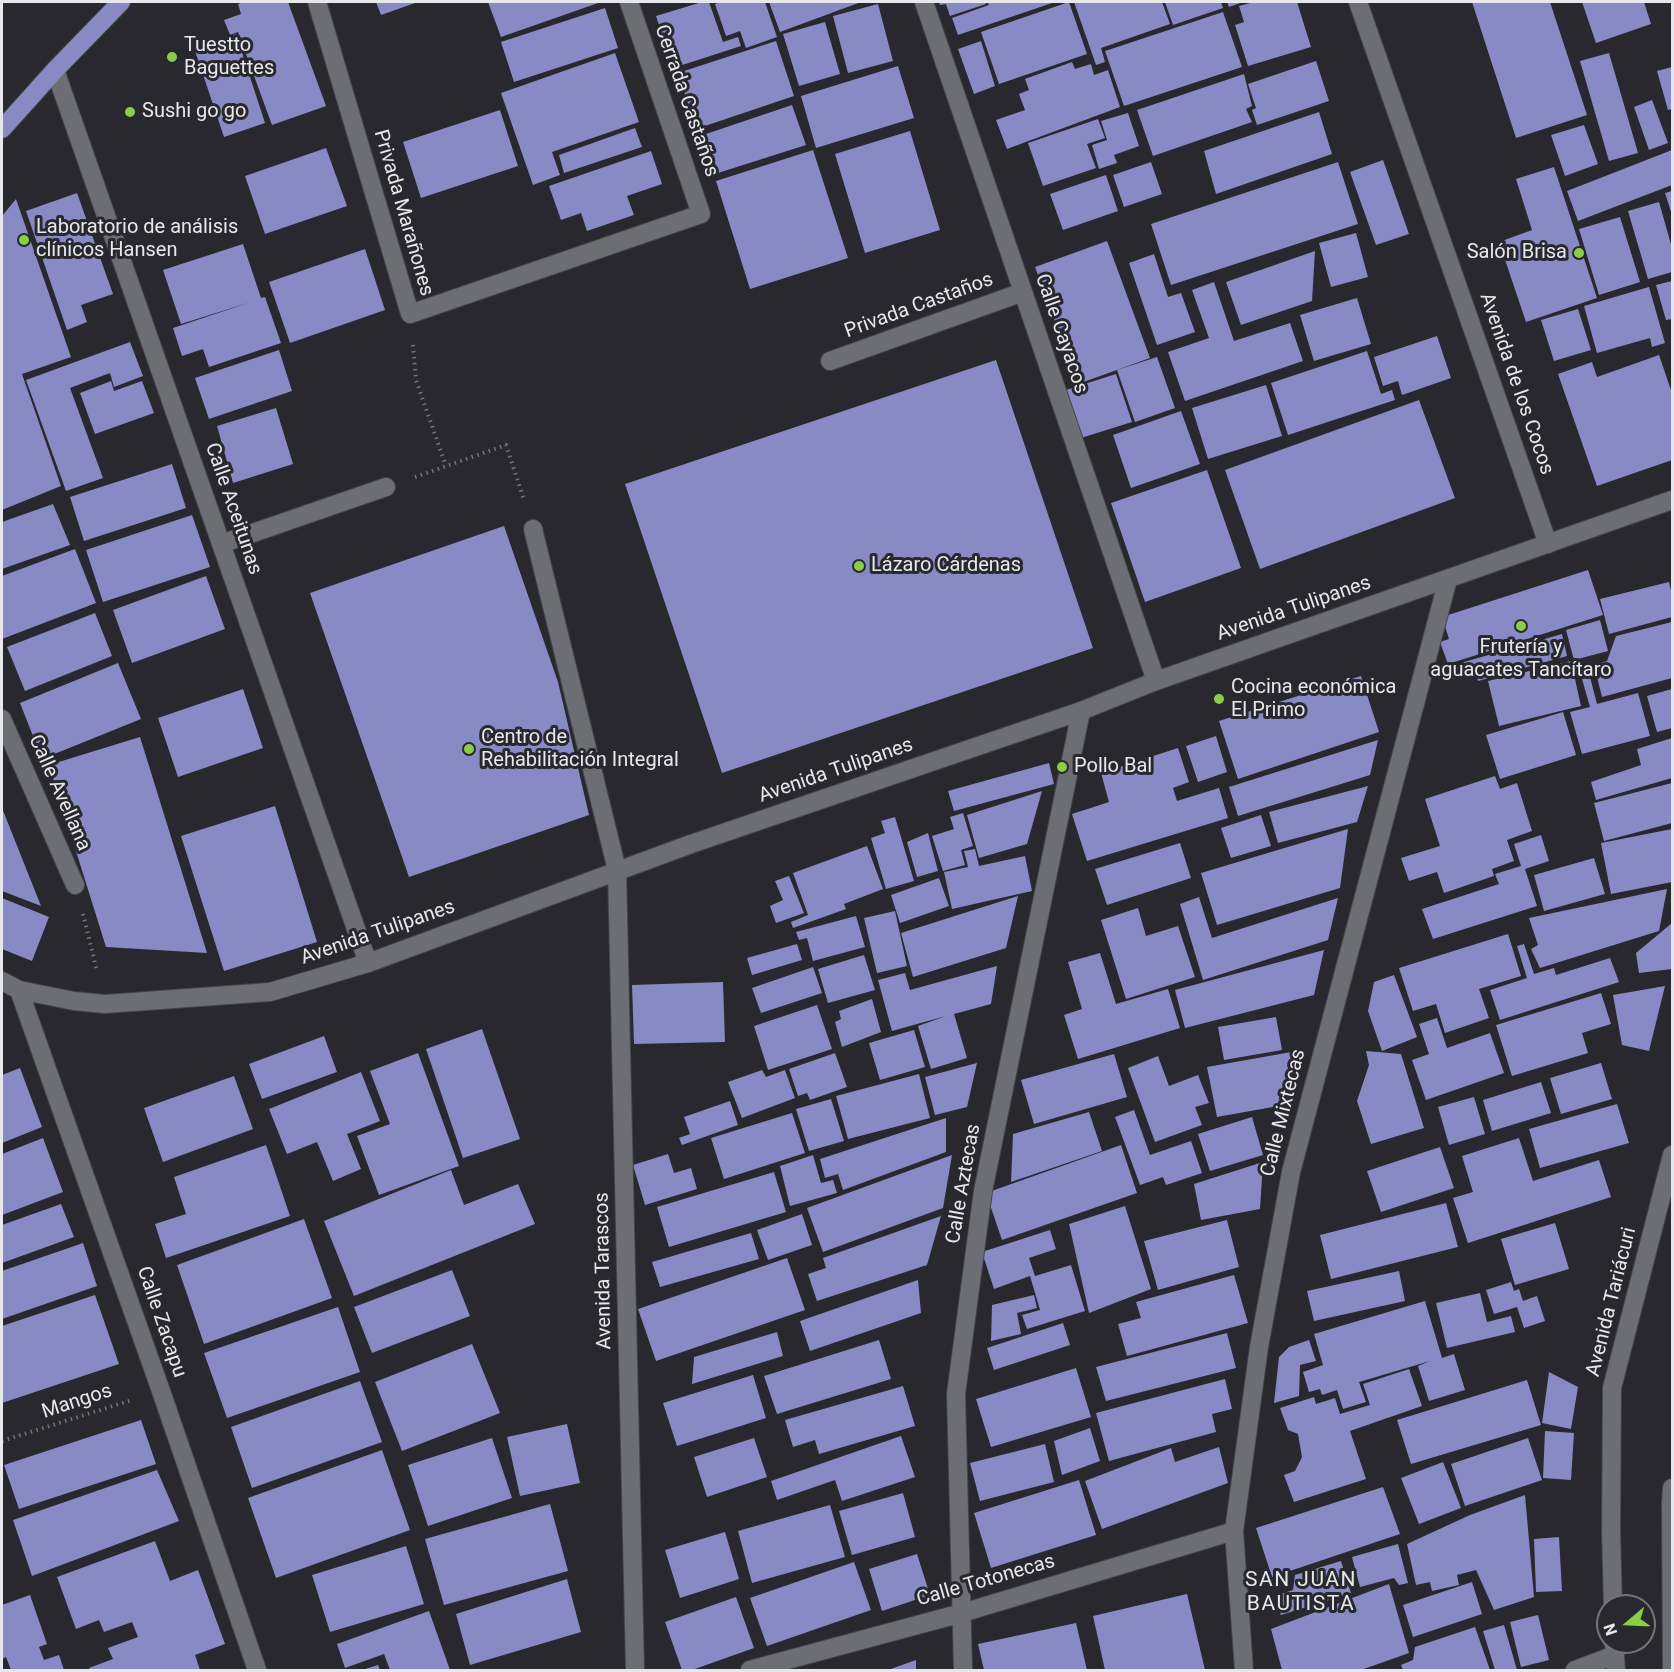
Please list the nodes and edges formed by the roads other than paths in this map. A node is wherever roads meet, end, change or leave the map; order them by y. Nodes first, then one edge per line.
1 (121, 2) edge
2 (317, 2) edge
3 (629, 2) edge
4 (924, 2) edge
5 (1358, 2) edge
6 (55, 70) junction
7 (2, 129) edge
8 (701, 214) joint
9 (1023, 292) junction
10 (830, 361) dead end
11 (386, 487) road end
12 (1672, 500) edge
13 (533, 529) road end
14 (221, 544) junction
15 (1548, 544) junction
16 (1448, 579) junction
17 (1156, 681) junction
18 (1081, 711) junction
19 (2, 719) edge
20 (617, 870) junction
21 (75, 885) road end
22 (368, 963) junction
23 (2, 981) edge
24 (19, 990) junction
25 (1672, 1155) edge
26 (1672, 1488) edge
27 (1234, 1531) junction
28 (1613, 1594) edge
29 (962, 1613) junction
30 (1615, 1656) edge
31 (257, 1671) edge
32 (635, 1671) edge
33 (750, 1671) edge
34 (963, 1671) edge
35 (1244, 1671) edge
36 (1575, 1671) edge
37 (1672, 1671) edge

1 - 6 main road
2 - 8 street, Privada Marañones
3 - 8 street, Cerrada Castaños
4 - 9 street, Calle Cayacos
5 - 15 street, Avenida de los Cocos
6 - 7 main road
6 - 14 street, Calle Aceitunas
9 - 10 street, Privada Castaños
9 - 17 street, Calle Cayacos
11 - 14 street
12 - 15 street, Avenida Tulipanes
13 - 20 street, Avenida Tarascos
14 - 22 street, Calle Aceitunas
15 - 16 street, Avenida Tulipanes
16 - 17 street, Avenida Tulipanes
16 - 27 street, Calle Mixtecas
17 - 18 street, Avenida Tulipanes
18 - 20 street, Avenida Tulipanes
18 - 29 street, Calle Aztecas
19 - 21 street, Calle Avellana
20 - 22 street, Avenida Tulipanes
20 - 32 street, Avenida Tarascos
22 - 24 street, Avenida Tulipanes
23 - 24 street, Avenida Tulipanes
24 - 31 street, Calle Zacapu
25 - 28 street, Avenida Tariácuri
26 - 37 street
27 - 29 street, Calle Totonecas
27 - 35 street, Calle Mixtecas
29 - 33 street, Calle Totonecas
29 - 34 street, Calle Aztecas
30 - 36 street

